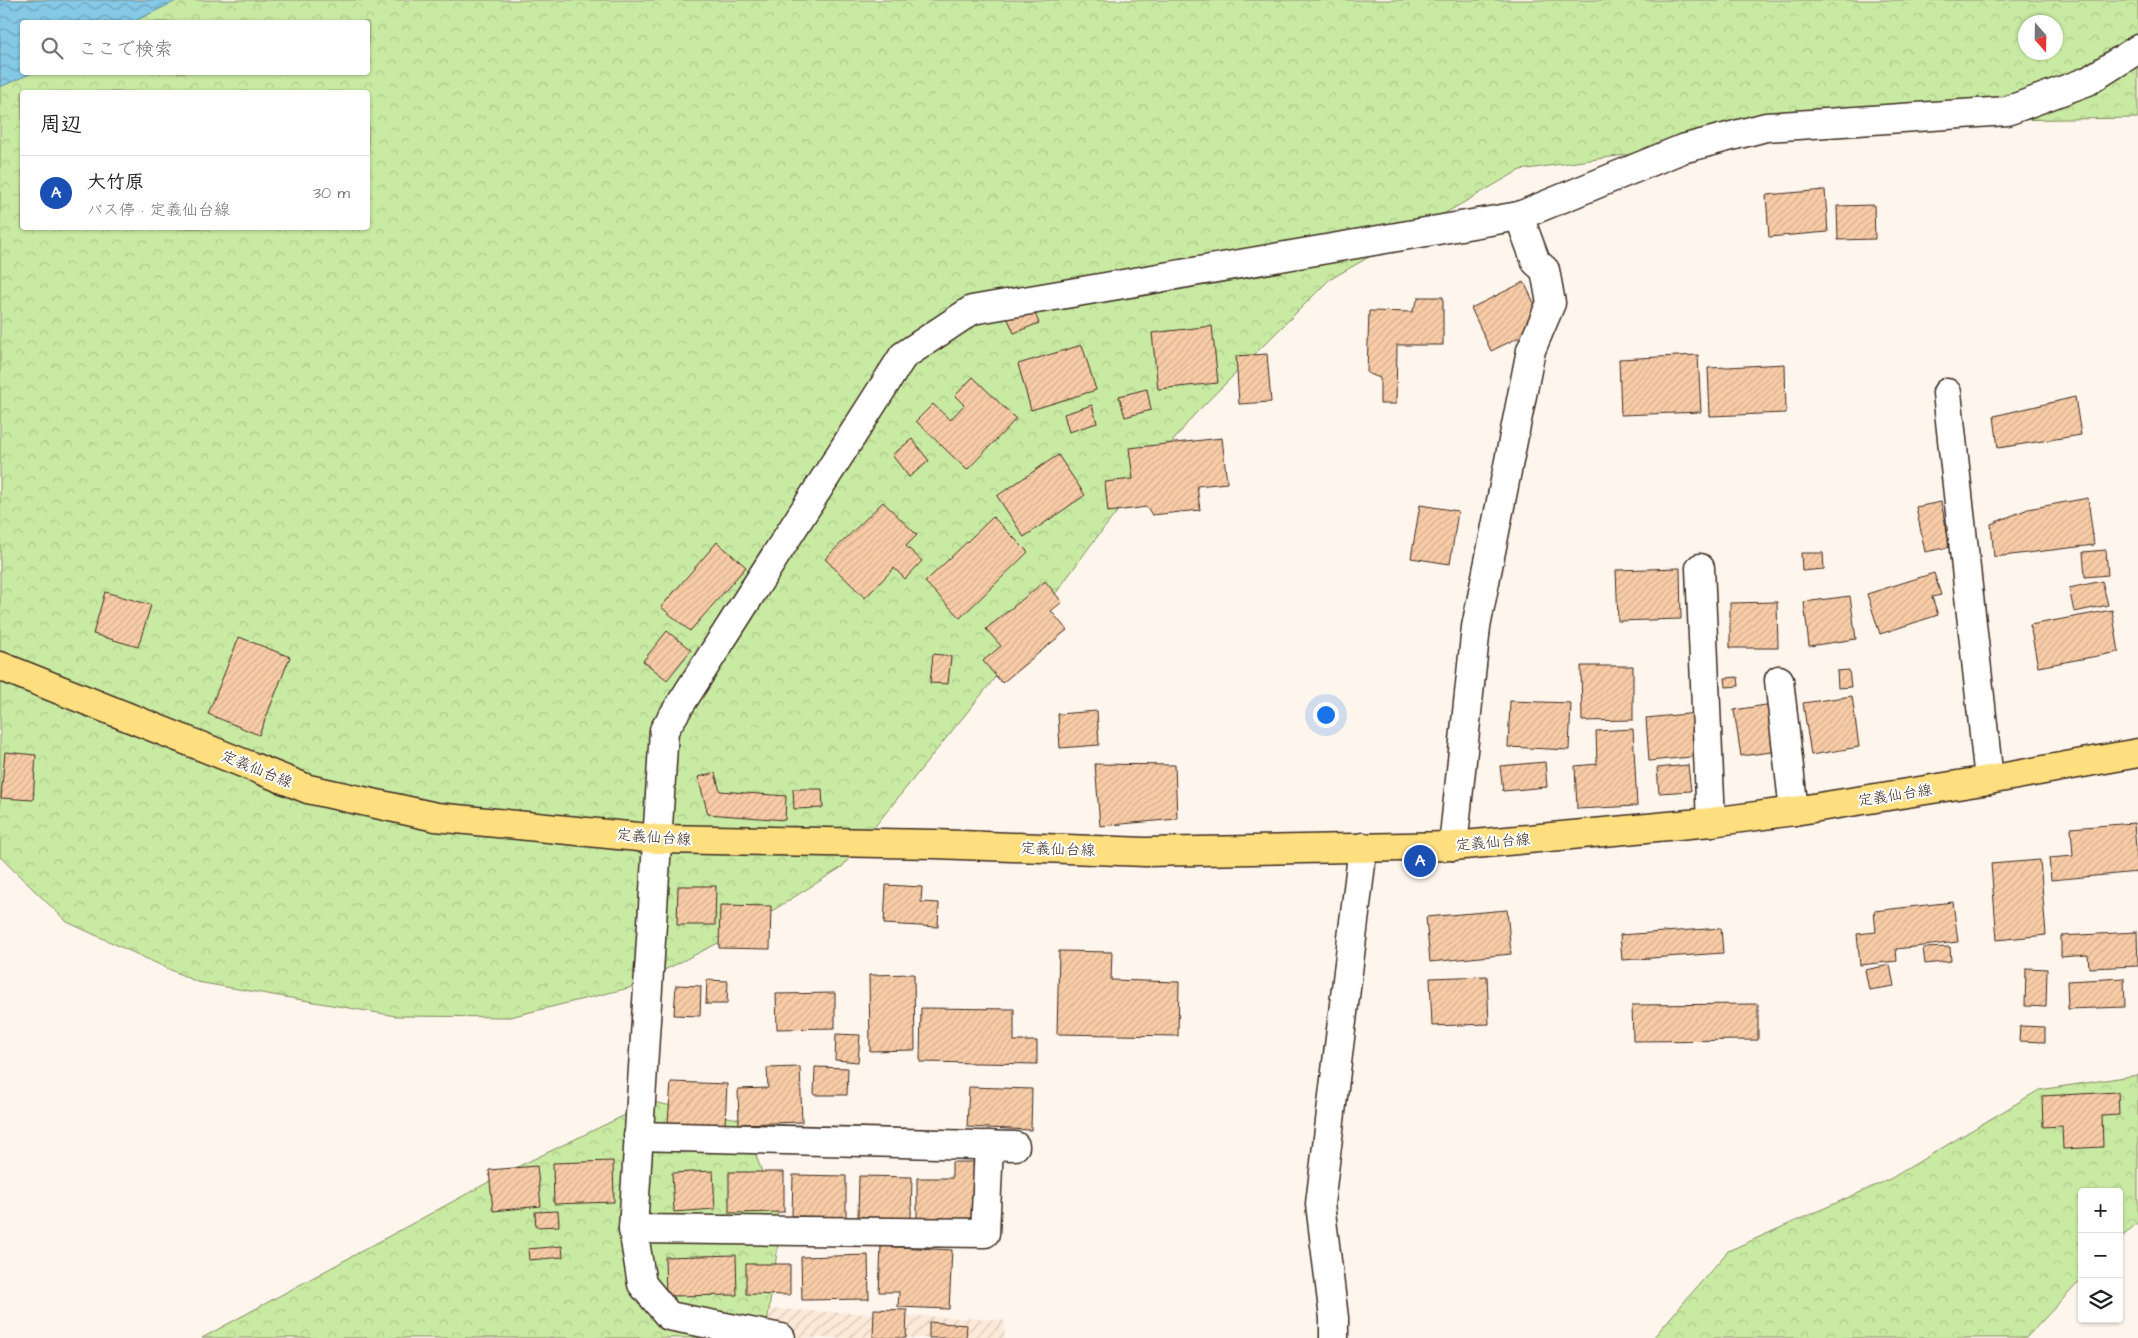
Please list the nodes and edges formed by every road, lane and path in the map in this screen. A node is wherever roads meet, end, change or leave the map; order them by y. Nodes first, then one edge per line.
1 (2138, 49) edge
2 (1519, 216) junction
3 (1947, 393) dead end
4 (1700, 568) dead end
5 (0, 666) edge
6 (1779, 680) dead end
7 (2138, 753) edge
8 (1989, 780) junction
9 (1794, 811) junction
10 (1711, 822) junction
11 (658, 839) junction
12 (1453, 846) junction
13 (1362, 847) junction
14 (638, 1136) junction
15 (632, 1229) junction
16 (781, 1338) edge
17 (1334, 1338) edge

1 - 2 street
2 - 11 street
2 - 12 street
3 - 8 street
4 - 10 street
5 - 11 main road, 定義仙台線
6 - 9 street
7 - 8 main road, 定義仙台線
8 - 9 main road, 定義仙台線
9 - 10 main road, 定義仙台線
10 - 12 main road, 定義仙台線
11 - 13 main road, 定義仙台線
11 - 14 street
12 - 13 main road, 定義仙台線
13 - 17 street
14 - 15 street
14 - 15 street
15 - 16 street

